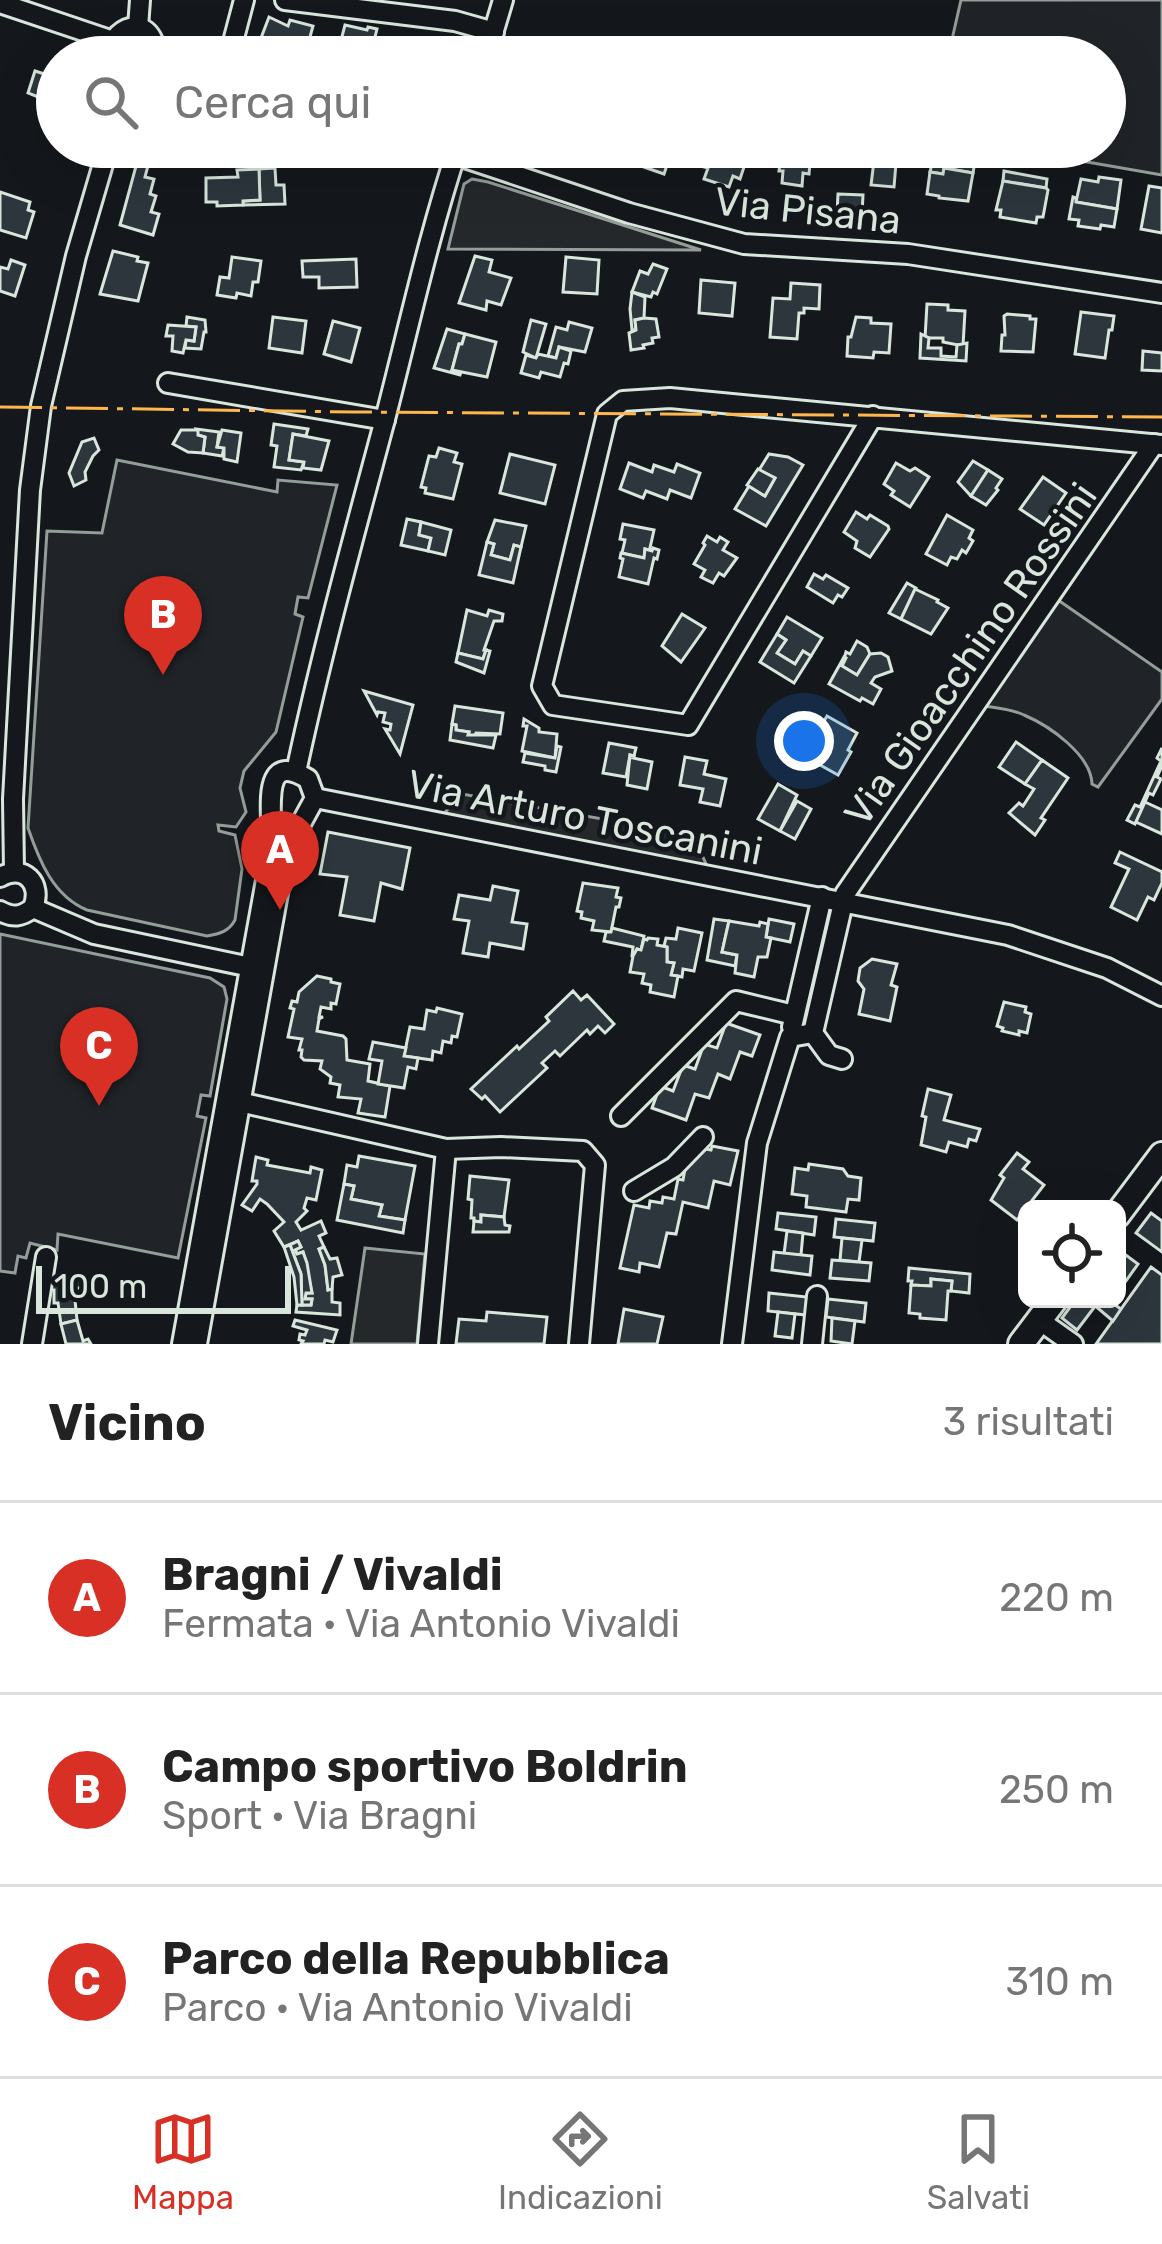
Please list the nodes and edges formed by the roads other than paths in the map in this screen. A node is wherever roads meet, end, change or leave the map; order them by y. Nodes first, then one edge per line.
1 (140, 0) edge
2 (244, 0) edge
3 (285, 0) edge
4 (503, 0) edge
5 (0, 3) edge
6 (138, 27) junction
7 (494, 32) junction
8 (83, 36) edge
9 (122, 36) edge
10 (151, 36) edge
11 (235, 36) edge
12 (493, 36) edge
13 (102, 168) edge
14 (452, 168) edge
15 (504, 168) edge
16 (1162, 293) edge
17 (168, 382) dead end
18 (873, 416) junction
19 (385, 420) junction
20 (1158, 445) edge
21 (8, 771) edge
22 (296, 772) junction
23 (270, 801) junction
24 (310, 805) junction
25 (7, 874) edge
26 (822, 897) junction
27 (843, 902) junction
28 (33, 908) junction
29 (0, 911) edge
30 (257, 968) junction
31 (1162, 995) edge
32 (753, 1005) junction
33 (794, 1015) junction
34 (813, 1033) junction
35 (790, 1037) junction
36 (842, 1059) dead end
37 (234, 1101) junction
38 (621, 1116) dead end
39 (703, 1137) dead end
40 (446, 1149) junction
41 (1162, 1155) edge
42 (634, 1191) dead end
43 (1126, 1203) edge
44 (46, 1257) dead end
45 (817, 1295) dead end
46 (1047, 1309) edge
47 (32, 1344) edge
48 (182, 1344) edge
49 (197, 1344) edge
50 (428, 1344) edge
51 (579, 1344) edge
52 (732, 1344) edge
53 (812, 1344) edge
54 (1021, 1344) edge
55 (1073, 1344) edge

1 - 6 street
2 - 11 street
3 - 7 street
4 - 7 street
5 - 8 street
6 - 9 street
6 - 10 street
7 - 12 street
13 - 21 street
14 - 19 street
15 - 16 street, Via Pisana
17 - 19 street
18 - 18 street
18 - 20 street
19 - 22 street
20 - 27 street, Via Gioacchino Rossini
21 - 25 street
22 - 23 street
22 - 24 street
23 - 24 street
23 - 30 street
24 - 26 street, Via Arturo Toscanini
24 - 30 street
25 - 28 street
26 - 27 street, Via Arturo Toscanini
26 - 33 street
27 - 31 street, Via Arturo Toscanini
27 - 34 street
28 - 29 street
28 - 30 street
30 - 37 street
32 - 33 street
32 - 35 street
32 - 38 street
33 - 35 street
34 - 35 street
34 - 36 street
35 - 52 street
37 - 40 street
37 - 48 street
37 - 49 street
39 - 42 street
40 - 50 street
40 - 51 street
41 - 43 main road
44 - 47 street
45 - 53 street
46 - 54 main road
46 - 55 street

